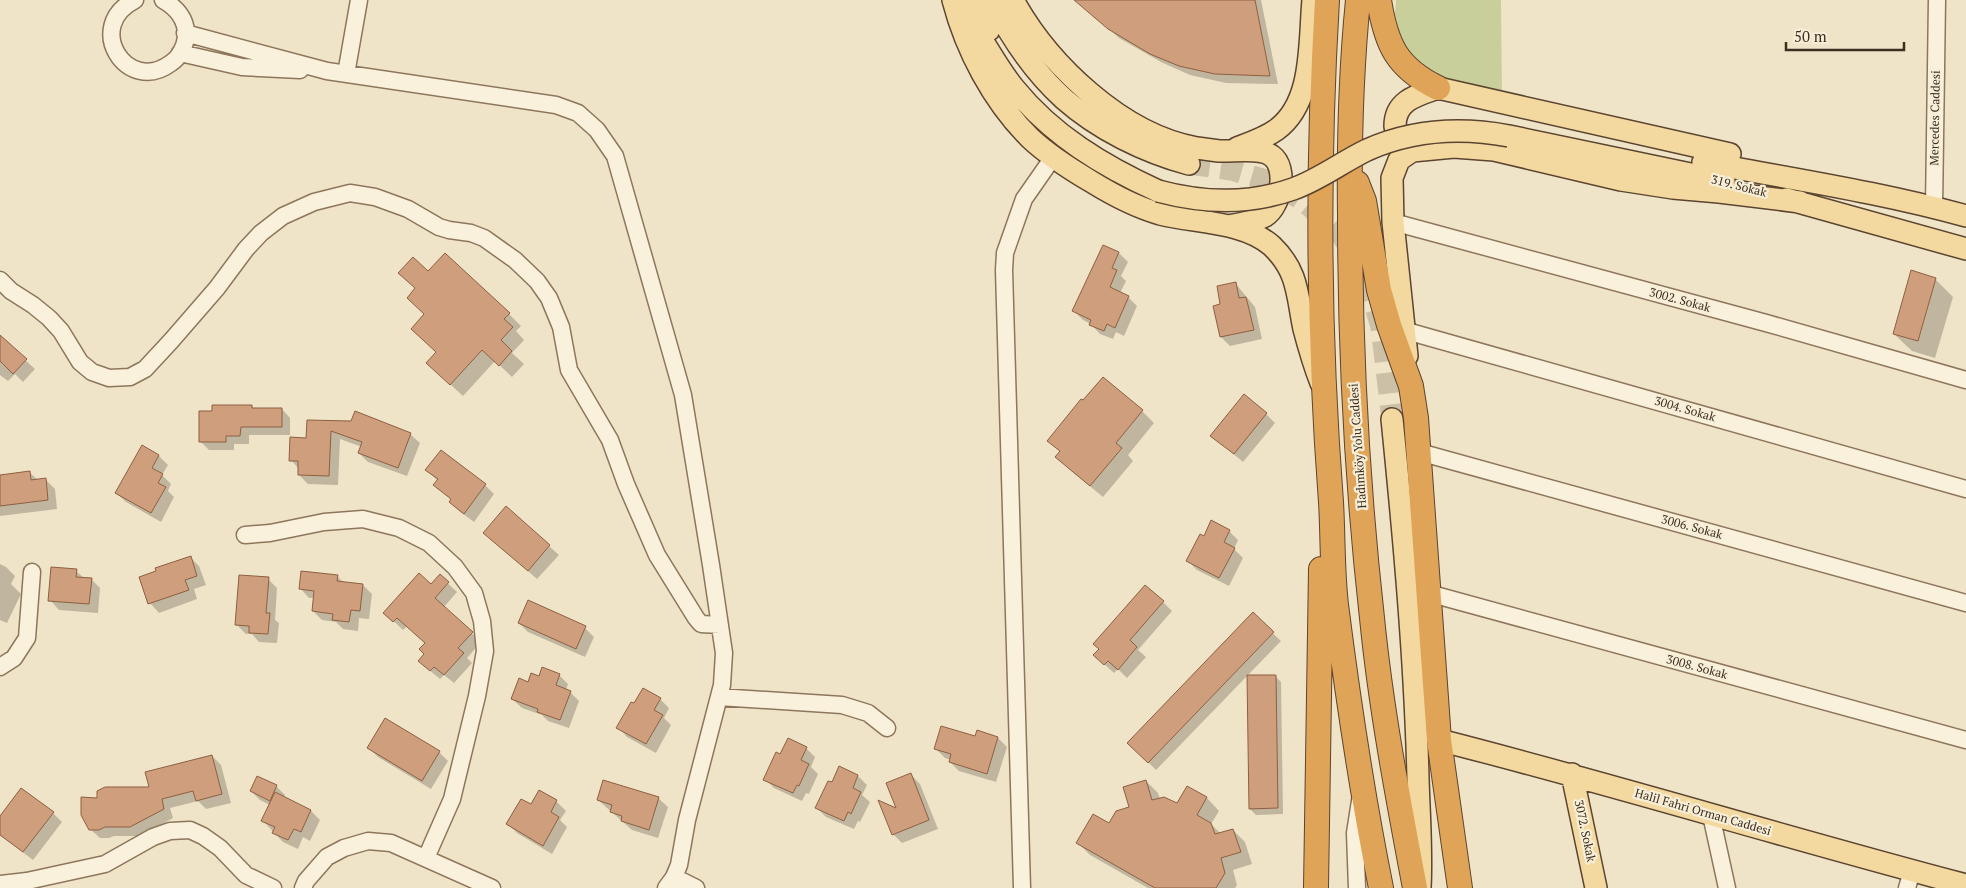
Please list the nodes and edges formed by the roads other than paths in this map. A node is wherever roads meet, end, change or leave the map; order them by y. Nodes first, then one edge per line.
1 (108, 0) edge
2 (163, 0) edge
3 (359, 0) edge
4 (953, 0) edge
5 (973, 0) edge
6 (992, 0) edge
7 (1013, 0) edge
8 (1312, 0) edge
9 (1327, 0) edge
10 (1358, 0) edge
11 (1379, 0) edge
12 (1937, 0) edge
13 (132, 1) edge
14 (116, 16) junction
15 (185, 33) junction
16 (180, 53) junction
17 (327, 71) junction
18 (346, 74) junction
19 (1438, 88) junction
20 (1510, 130) junction
21 (1230, 151) junction
22 (1412, 151) junction
23 (1054, 156) junction
24 (1188, 164) tunnel mouth
25 (1350, 171) junction
26 (1774, 174) junction
27 (1160, 185) junction
28 (1800, 202) junction
29 (1934, 207) junction
30 (1966, 216) edge
31 (1393, 222) junction
32 (1226, 227) junction
33 (1966, 249) edge
34 (0, 280) edge
35 (1403, 330) junction
36 (1966, 380) edge
37 (1411, 386) junction
38 (1324, 390) junction
39 (1392, 419) tunnel mouth
40 (1419, 452) junction
41 (1966, 489) edge
42 (1331, 506) junction
43 (244, 535) dead end
44 (32, 572) dead end
45 (1428, 593) junction
46 (1966, 603) edge
47 (720, 625) junction
48 (0, 667) edge
49 (719, 697) junction
50 (887, 728) dead end
51 (1439, 740) junction
52 (1966, 740) edge
53 (1572, 774) junction
54 (1363, 789) junction
55 (1710, 815) junction
56 (426, 858) junction
57 (1910, 879) edge
58 (670, 882) edge
59 (0, 884) edge
60 (1966, 886) edge
61 (273, 888) edge
62 (303, 888) edge
63 (492, 888) edge
64 (696, 888) edge
65 (1022, 888) edge
66 (1316, 888) edge
67 (1357, 888) edge
68 (1381, 888) edge
69 (1415, 888) edge
70 (1420, 888) edge
71 (1460, 888) edge
72 (1596, 888) edge
73 (1727, 888) edge

1 - 14 street
2 - 15 street
3 - 18 street
4 - 23 main road
4 - 27 main road
5 - 27 main road
6 - 24 main road
7 - 21 main road
8 - 21 main road
9 - 38 highway
10 - 25 highway, Hadımköy Yolu Caddesi
11 - 19 highway
12 - 29 street, Mercedes Caddesi
13 - 14 street
14 - 16 street
15 - 16 street
15 - 17 street
16 - 17 street
17 - 18 street
18 - 47 street
19 - 22 main road
19 - 26 main road
20 - 26 main road, 319. Sokak
20 - 27 main road
20 - 28 main road, 319. Sokak
21 - 32 main road
22 - 28 main road
22 - 31 main road
23 - 32 main road
23 - 65 street
25 - 37 highway
25 - 69 highway, Hadımköy Yolu Caddesi
26 - 29 main road, 319. Sokak
28 - 33 main road, 319. Sokak
29 - 30 main road, 319. Sokak
31 - 35 main road
31 - 36 street, 3002. Sokak
32 - 38 main road
34 - 47 street
35 - 37 main road
35 - 41 street, 3004. Sokak
37 - 40 highway
38 - 42 highway
39 - 70 main road
40 - 45 highway
40 - 46 street, 3006. Sokak
42 - 54 highway
42 - 66 highway
43 - 56 street
44 - 48 street
45 - 51 highway
45 - 52 street, 3008. Sokak
47 - 49 street
49 - 50 street
49 - 58 street
51 - 53 main road, Halil Fahri Orman Caddesi
51 - 71 highway
53 - 55 main road, Halil Fahri Orman Caddesi
53 - 72 main road, 3072. Sokak
54 - 67 street
54 - 68 highway
55 - 57 main road, Halil Fahri Orman Caddesi
55 - 73 street
56 - 62 street
56 - 63 street
57 - 60 main road, Halil Fahri Orman Caddesi
58 - 64 street
59 - 61 street

